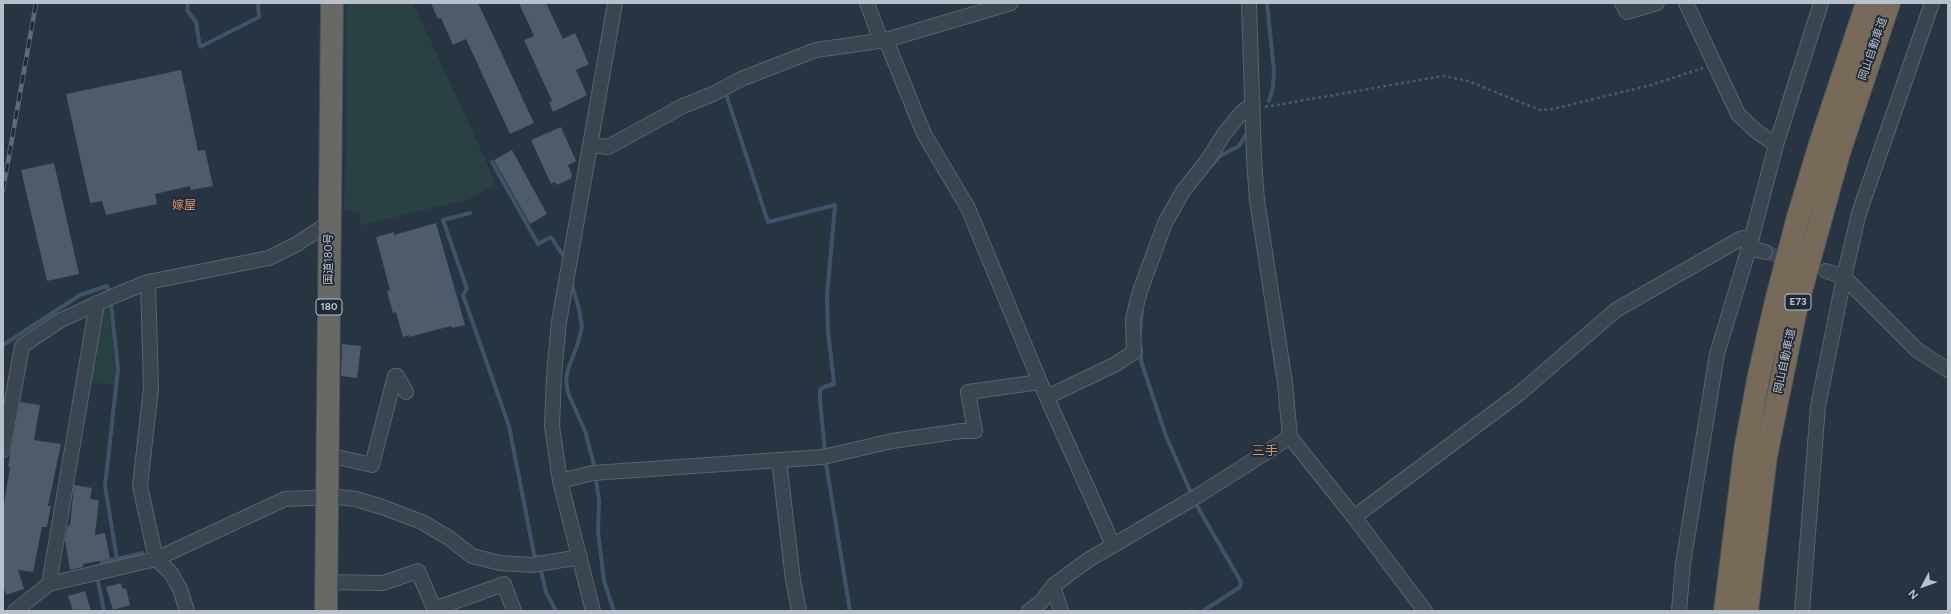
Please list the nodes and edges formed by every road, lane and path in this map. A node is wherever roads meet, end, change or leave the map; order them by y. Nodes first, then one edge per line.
1 (332, 3) edge
2 (615, 3) edge
3 (866, 3) edge
4 (1011, 3) edge
5 (1249, 3) edge
6 (1622, 3) edge
7 (1657, 3) edge
8 (1686, 3) edge
9 (1821, 3) edge
10 (1866, 3) edge
11 (1888, 3) edge
12 (1932, 3) edge
13 (881, 38) junction
14 (1714, 64) junction
15 (1253, 107) junction
16 (590, 145) junction
17 (1776, 145) junction
18 (330, 222) junction
19 (1751, 242) junction
20 (1765, 252) tunnel mouth
21 (1826, 271) dead end
22 (1844, 277) junction
23 (148, 282) junction
24 (105, 299) junction
25 (1948, 370) edge
26 (1040, 382) junction
27 (406, 392) dead end
28 (1046, 397) junction
29 (1290, 437) junction
30 (3, 450) edge
31 (328, 455) junction
32 (779, 460) junction
33 (560, 481) junction
34 (327, 498) junction
35 (1354, 517) junction
36 (1113, 545) junction
37 (580, 557) junction
38 (156, 559) junction
39 (327, 582) junction
40 (49, 584) junction
41 (1052, 586) junction
42 (435, 610) edge
43 (15, 611) edge
44 (187, 611) edge
45 (326, 611) edge
46 (514, 611) edge
47 (593, 611) edge
48 (799, 611) edge
49 (1028, 611) edge
50 (1061, 611) edge
51 (1425, 611) edge
52 (1680, 611) edge
53 (1725, 611) edge
54 (1746, 611) edge
55 (1802, 611) edge

1 - 18 highway, 国道180号 / 180
2 - 16 street
3 - 13 street
4 - 13 street
5 - 15 street
6 - 7 street
8 - 14 street
9 - 17 street
10 - 53 highway, 岡山自動車道 / E73
11 - 54 highway, 岡山自動車道 / E73
12 - 22 street
13 - 16 street
13 - 26 street
14 - 15 path
14 - 17 street
15 - 28 street
15 - 29 street
16 - 33 street
17 - 19 street
18 - 23 street
18 - 31 highway, 国道180号 / 180
19 - 20 street
19 - 35 street
19 - 52 street
21 - 22 street
22 - 25 street
22 - 55 street
23 - 24 street
23 - 38 street
24 - 30 street
24 - 40 street
26 - 28 street
26 - 32 street
27 - 31 street
28 - 36 street
29 - 35 street
29 - 36 street
31 - 34 highway, 国道180号 / 180
32 - 33 street
32 - 48 street
33 - 37 street
34 - 37 street
34 - 38 street
34 - 39 highway, 国道180号 / 180
35 - 51 street
36 - 41 street
37 - 47 street
38 - 40 street
38 - 44 street
39 - 42 street
39 - 45 highway, 国道180号 / 180
40 - 43 street
41 - 49 street
41 - 50 street
42 - 46 street

